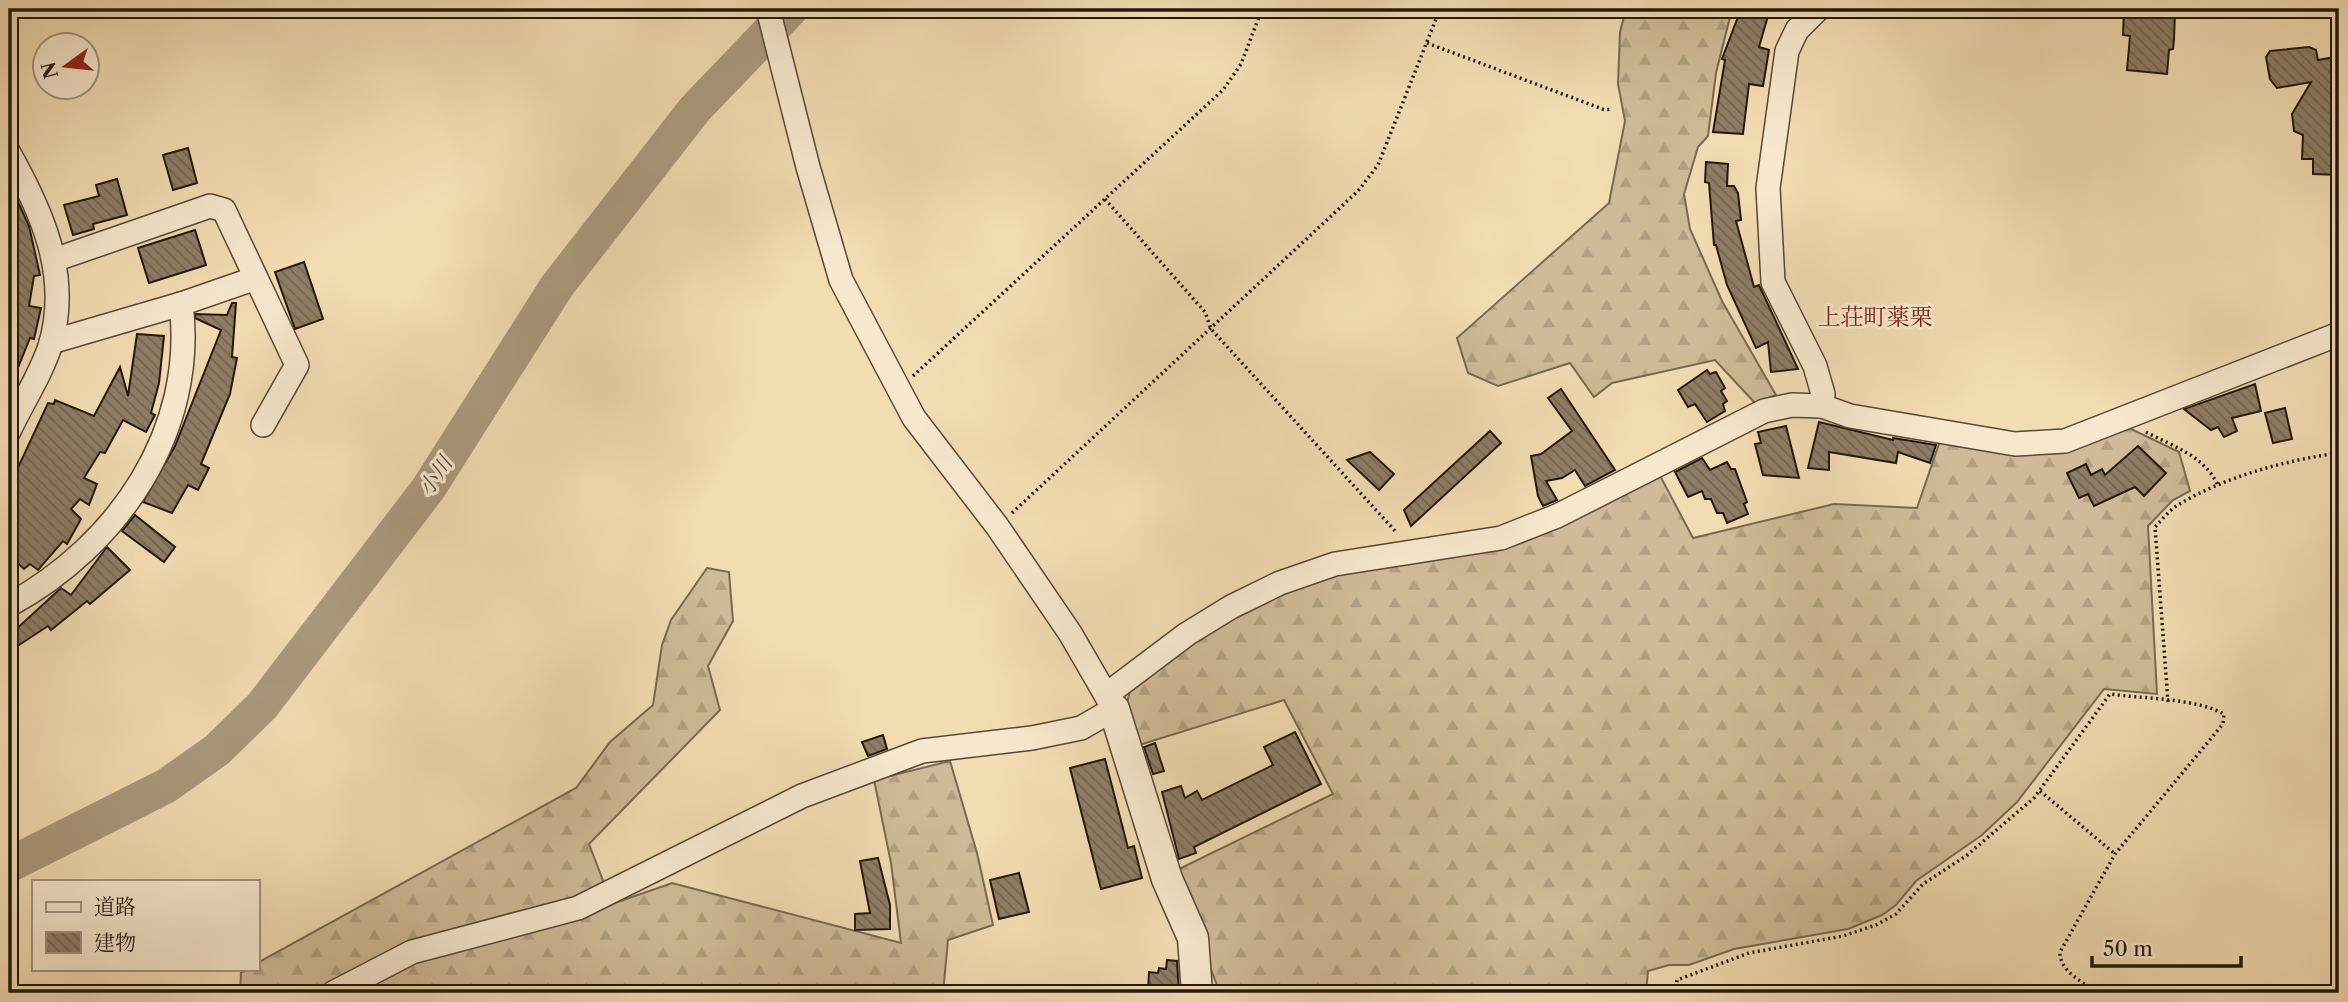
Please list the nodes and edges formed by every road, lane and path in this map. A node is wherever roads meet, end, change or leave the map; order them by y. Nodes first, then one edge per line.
1 (38, 9) edge
2 (768, 9) edge
3 (1262, 9) edge
4 (1440, 9) edge
5 (1818, 9) edge
6 (9, 18) edge
7 (1427, 43) junction
8 (1612, 109) dead end
9 (9, 153) edge
10 (1104, 199) junction
11 (54, 260) junction
12 (256, 278) junction
13 (181, 304) junction
14 (1211, 328) junction
15 (2339, 334) edge
16 (51, 342) junction
17 (899, 389) junction
18 (1822, 406) junction
19 (2126, 419) junction
20 (263, 425) dead end
21 (9, 430) edge
22 (2339, 453) edge
23 (2218, 485) junction
24 (997, 526) junction
25 (1414, 552) junction
26 (9, 604) edge
27 (1110, 702) junction
28 (2168, 702) junction
29 (2040, 790) junction
30 (2115, 854) junction
31 (2339, 990) edge
32 (333, 993) edge
33 (1197, 993) edge
34 (1675, 993) edge
35 (2098, 993) edge
36 (2315, 993) edge

1 - 6 path
2 - 17 street
3 - 10 path
4 - 7 path
5 - 18 street
7 - 8 path
7 - 14 path
9 - 11 street
10 - 14 path
10 - 17 path
11 - 12 street
11 - 16 street
12 - 13 street
12 - 20 street
13 - 16 street
13 - 26 street
14 - 24 path
14 - 25 path
15 - 19 street
16 - 21 street
17 - 24 street
18 - 19 street
18 - 25 street
19 - 23 path
22 - 23 path
23 - 28 path
24 - 27 street
25 - 27 street
27 - 32 street
27 - 33 street
28 - 29 path
28 - 30 path
29 - 30 path
29 - 34 path
30 - 35 path
31 - 36 path

